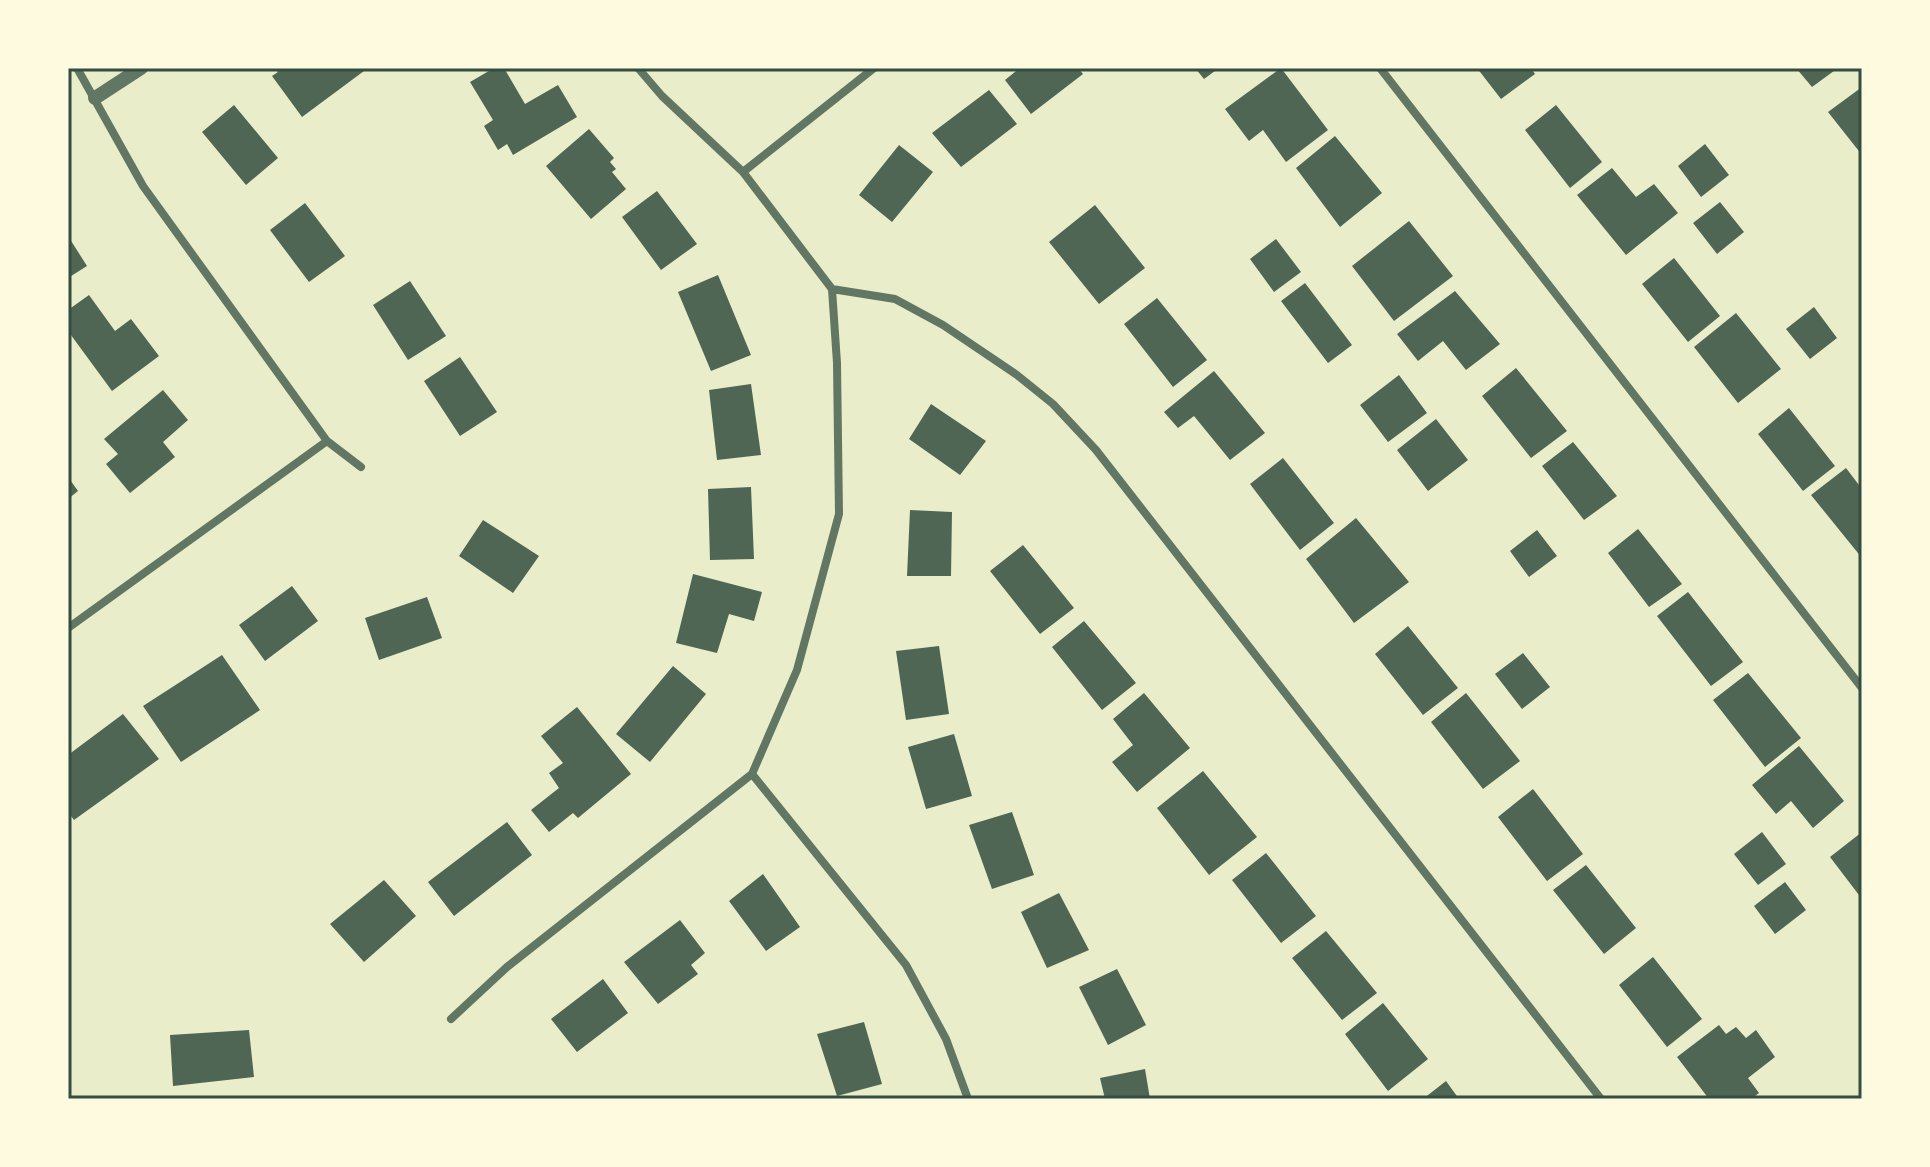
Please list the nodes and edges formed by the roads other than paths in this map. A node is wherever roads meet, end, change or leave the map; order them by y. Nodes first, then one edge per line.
1 (77, 68) edge
2 (141, 68) edge
3 (638, 68) edge
4 (874, 68) edge
5 (1380, 68) edge
6 (95, 98) junction
7 (743, 172) junction
8 (832, 289) junction
9 (327, 441) junction
10 (361, 467) dead end
11 (68, 628) edge
12 (1862, 688) edge
13 (752, 774) junction
14 (451, 1019) dead end
15 (968, 1099) edge
16 (1601, 1099) edge

1 - 6 street
2 - 6 street
3 - 7 street
4 - 7 street
5 - 12 street
6 - 9 street
7 - 8 street
8 - 13 street
8 - 16 street
9 - 10 street
9 - 11 street
13 - 14 street
13 - 15 street

